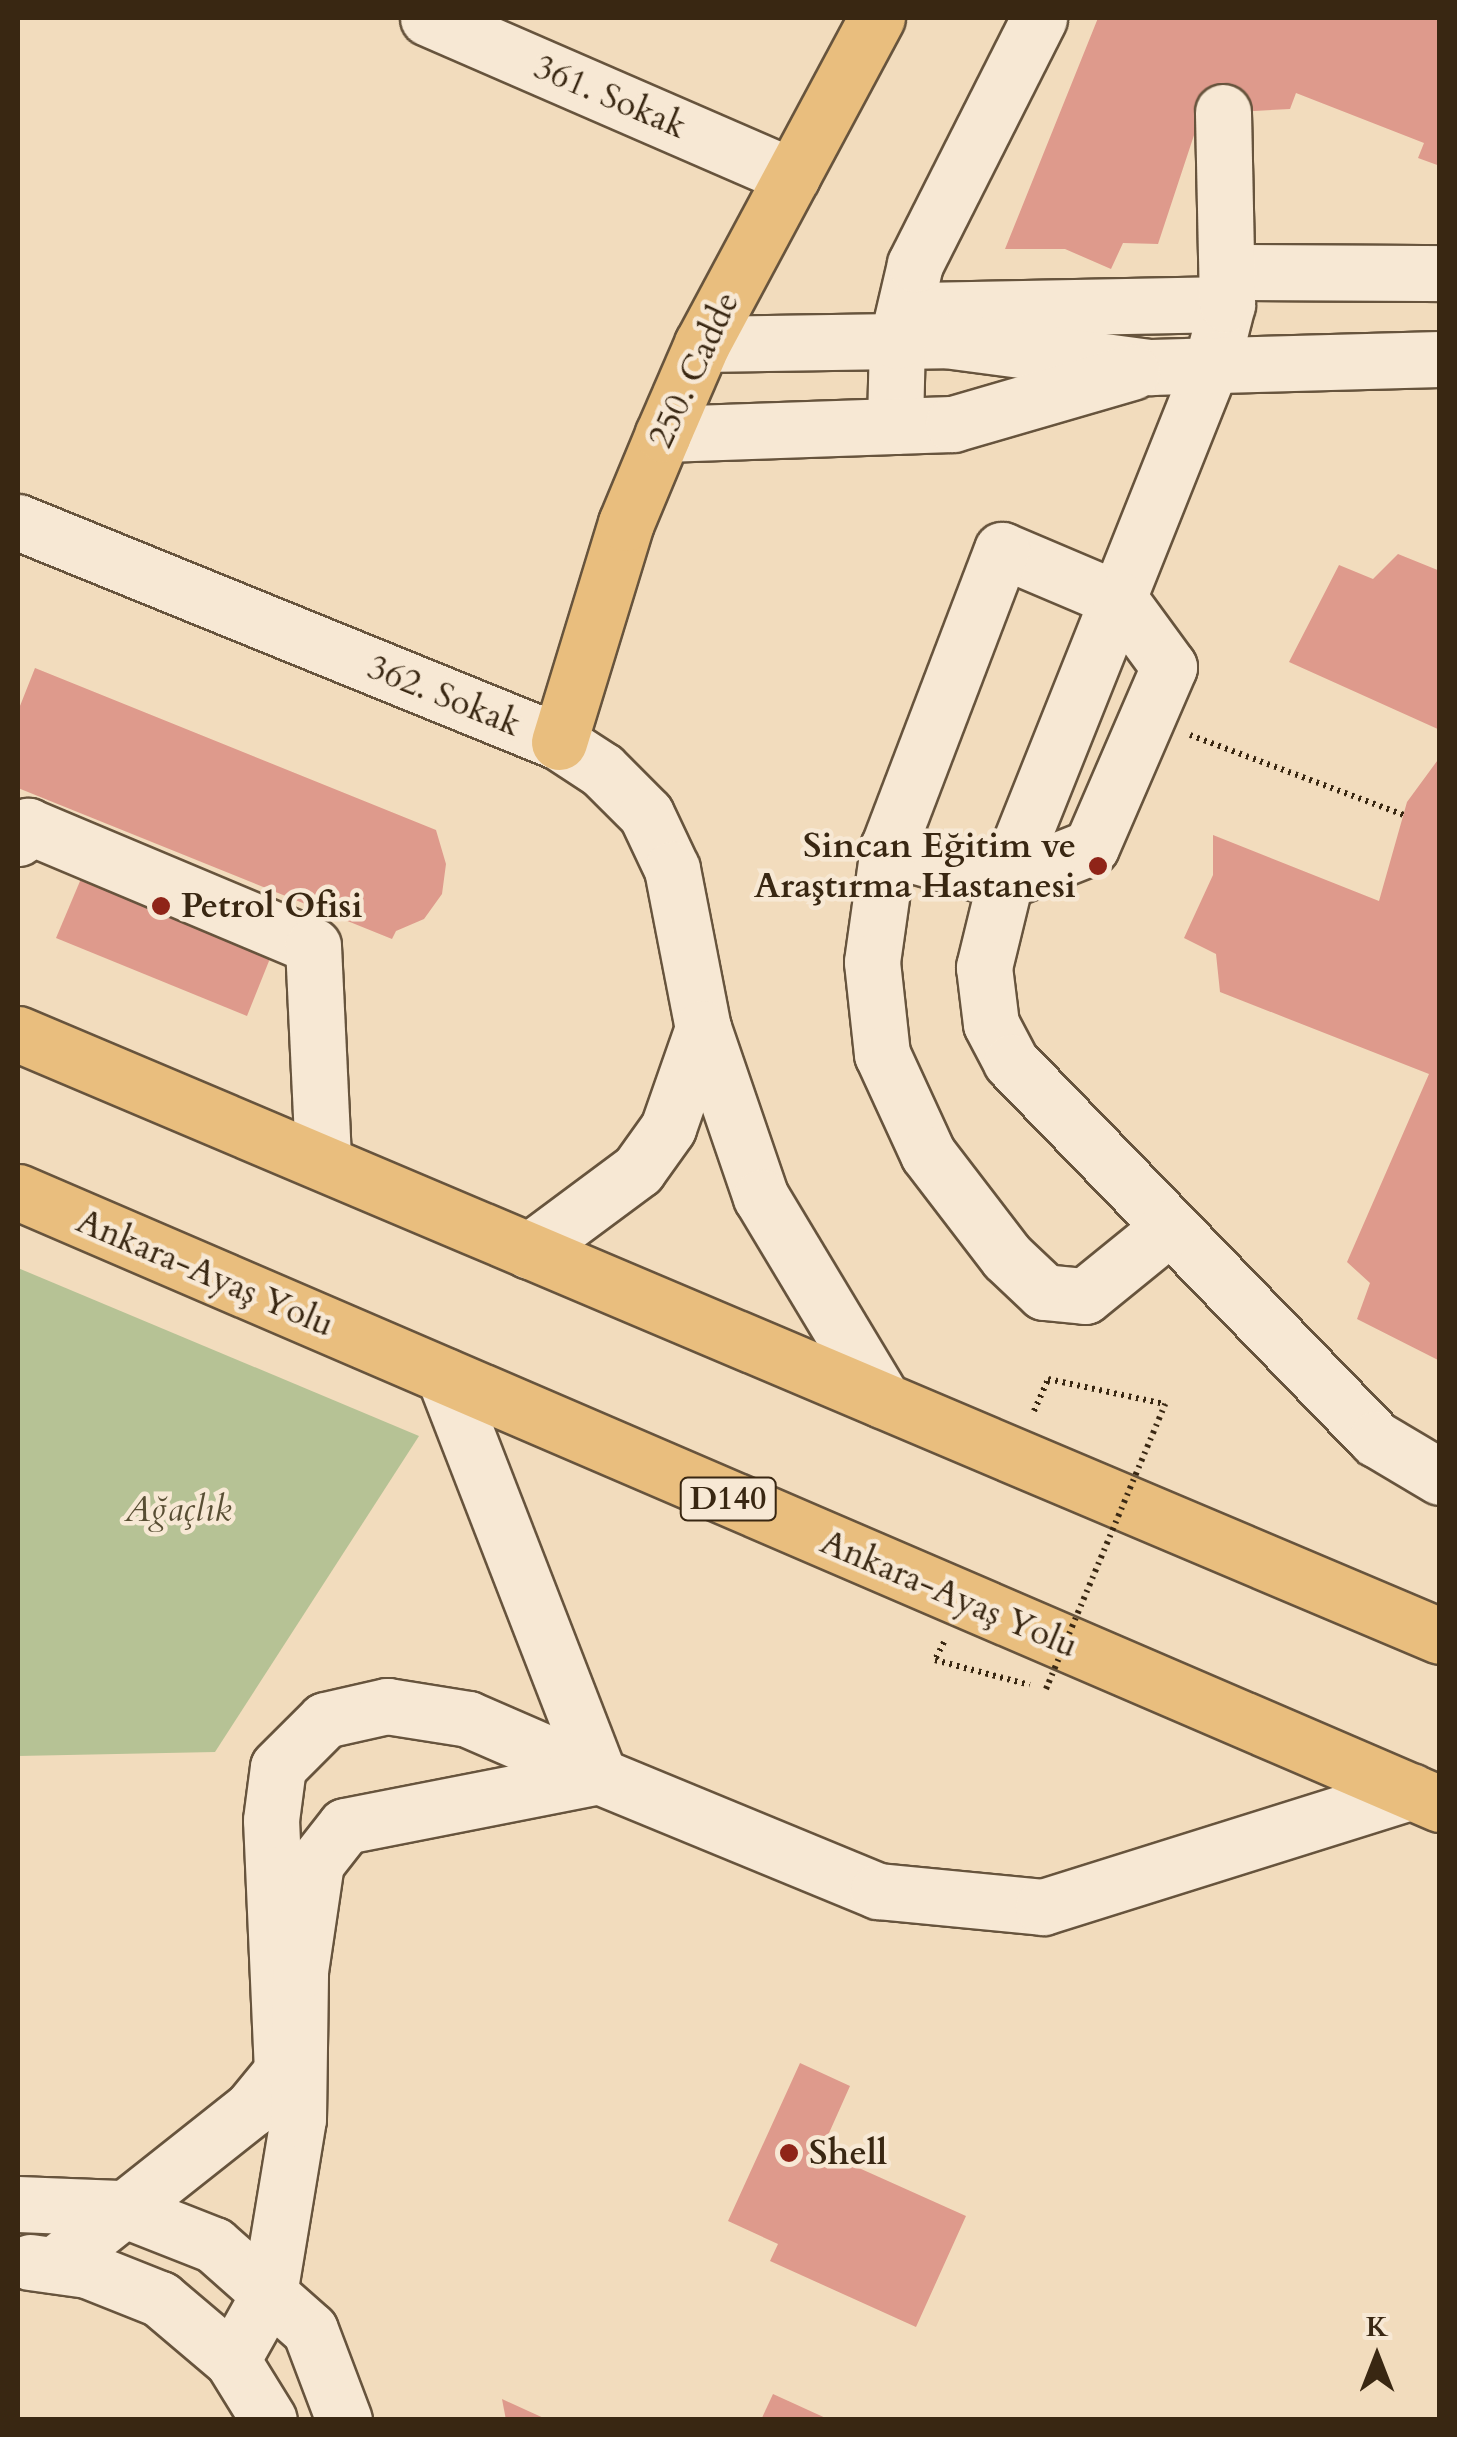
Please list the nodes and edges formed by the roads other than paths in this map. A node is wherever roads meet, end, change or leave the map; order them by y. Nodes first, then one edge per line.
1 (428, 18) edge
2 (877, 18) edge
3 (1039, 18) edge
4 (1223, 112) dead end
5 (792, 176) junction
6 (1440, 273) edge
7 (1227, 288) junction
8 (901, 326) junction
9 (702, 344) junction
10 (1440, 360) edge
11 (1212, 363) junction
12 (1151, 367) junction
13 (895, 426) junction
14 (662, 434) junction
15 (18, 522) edge
16 (1120, 600) junction
17 (559, 742) junction
18 (18, 838) edge
19 (888, 848) junction
20 (1005, 881) junction
21 (703, 1028) junction
22 (18, 1034) edge
23 (322, 1162) junction
24 (18, 1192) edge
25 (1170, 1227) junction
26 (529, 1251) junction
27 (444, 1376) junction
28 (883, 1400) junction
29 (1440, 1477) edge
30 (1440, 1636) edge
31 (599, 1776) junction
32 (1425, 1798) edge
33 (18, 2204) edge
34 (120, 2208) junction
35 (36, 2263) edge
36 (269, 2294) junction
37 (232, 2360) junction
38 (270, 2420) edge
39 (344, 2420) edge

1 - 5 street, 361. Sokak
2 - 5 main road, 250. Cadde
3 - 8 street
4 - 7 street
5 - 9 main road, 250. Cadde
6 - 7 street
7 - 8 street
7 - 11 street
8 - 9 street
8 - 12 street
8 - 13 street
9 - 14 main road, 250. Cadde
10 - 11 street
11 - 12 street
11 - 16 street
12 - 13 street
13 - 14 street
14 - 17 main road, 250. Cadde
15 - 17 street, 362. Sokak
16 - 19 street
16 - 20 street
16 - 20 street
17 - 21 street, 362. Sokak
18 - 23 street
19 - 20 street
19 - 25 street
20 - 25 street
21 - 26 street
21 - 28 street, 362. Sokak
22 - 23 main road
23 - 26 main road
24 - 27 main road, Ankara-Ayaş Yolu / D140
25 - 29 street
26 - 28 main road
27 - 31 street
27 - 32 main road, Ankara-Ayaş Yolu / D140
28 - 30 main road
31 - 32 street
31 - 34 street
31 - 36 street
33 - 34 street
34 - 35 street
34 - 36 street
35 - 37 street
36 - 37 street
36 - 39 street
37 - 38 street

